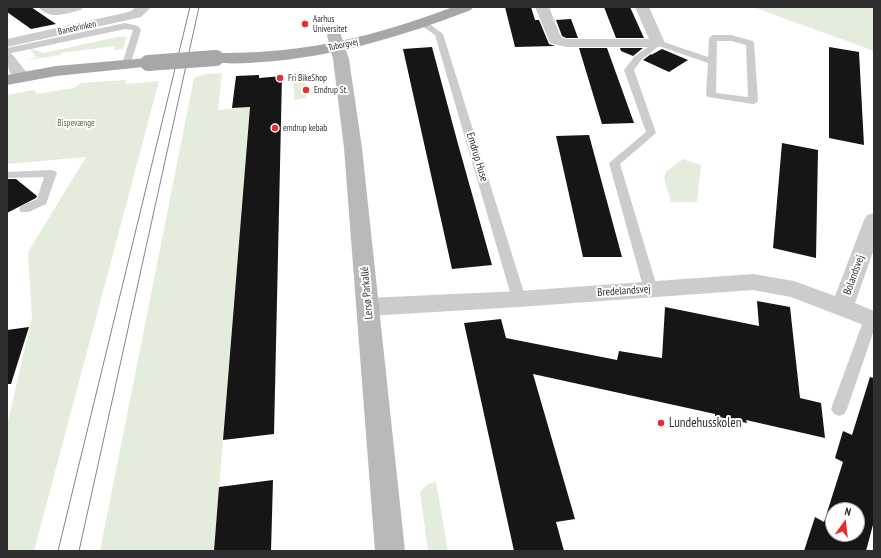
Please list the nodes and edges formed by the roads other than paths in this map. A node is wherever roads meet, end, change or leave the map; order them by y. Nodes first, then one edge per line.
1 (46, 7) edge
2 (76, 7) edge
3 (144, 7) edge
4 (432, 7) edge
5 (466, 7) edge
6 (542, 7) edge
7 (642, 7) edge
8 (424, 23) junction
9 (336, 41) junction
10 (7, 43) edge
11 (658, 43) junction
12 (7, 51) edge
13 (7, 57) edge
14 (712, 62) junction
15 (128, 64) junction
16 (22, 77) junction
17 (7, 80) edge
18 (7, 175) edge
19 (25, 209) dead end
20 (874, 222) edge
21 (650, 290) junction
22 (519, 299) junction
23 (368, 307) junction
24 (842, 307) junction
25 (873, 320) edge
26 (839, 409) dead end
27 (390, 551) edge

1 - 2 street
3 - 10 street, Banebrinken
4 - 9 main road, Tuborgvej
5 - 8 main road, Tuborgvej
6 - 11 street
7 - 11 street
8 - 9 main road, Tuborgvej
8 - 22 lane, Emdrup Huse
9 - 15 main road, Tuborgvej, bridge
9 - 23 street, Lersø Parkallé
11 - 14 lane
11 - 21 lane
12 - 15 lane
13 - 16 street
14 - 14 lane
15 - 16 main road, Tuborgvej
16 - 17 main road, Tuborgvej
18 - 19 lane
20 - 24 street, Bolandsvej
21 - 22 street, Bredelandsvej
21 - 24 street, Bredelandsvej
22 - 23 street, Bredelandsvej
23 - 27 street, Lersø Parkallé
24 - 25 street, Bredelandsvej
25 - 26 lane

